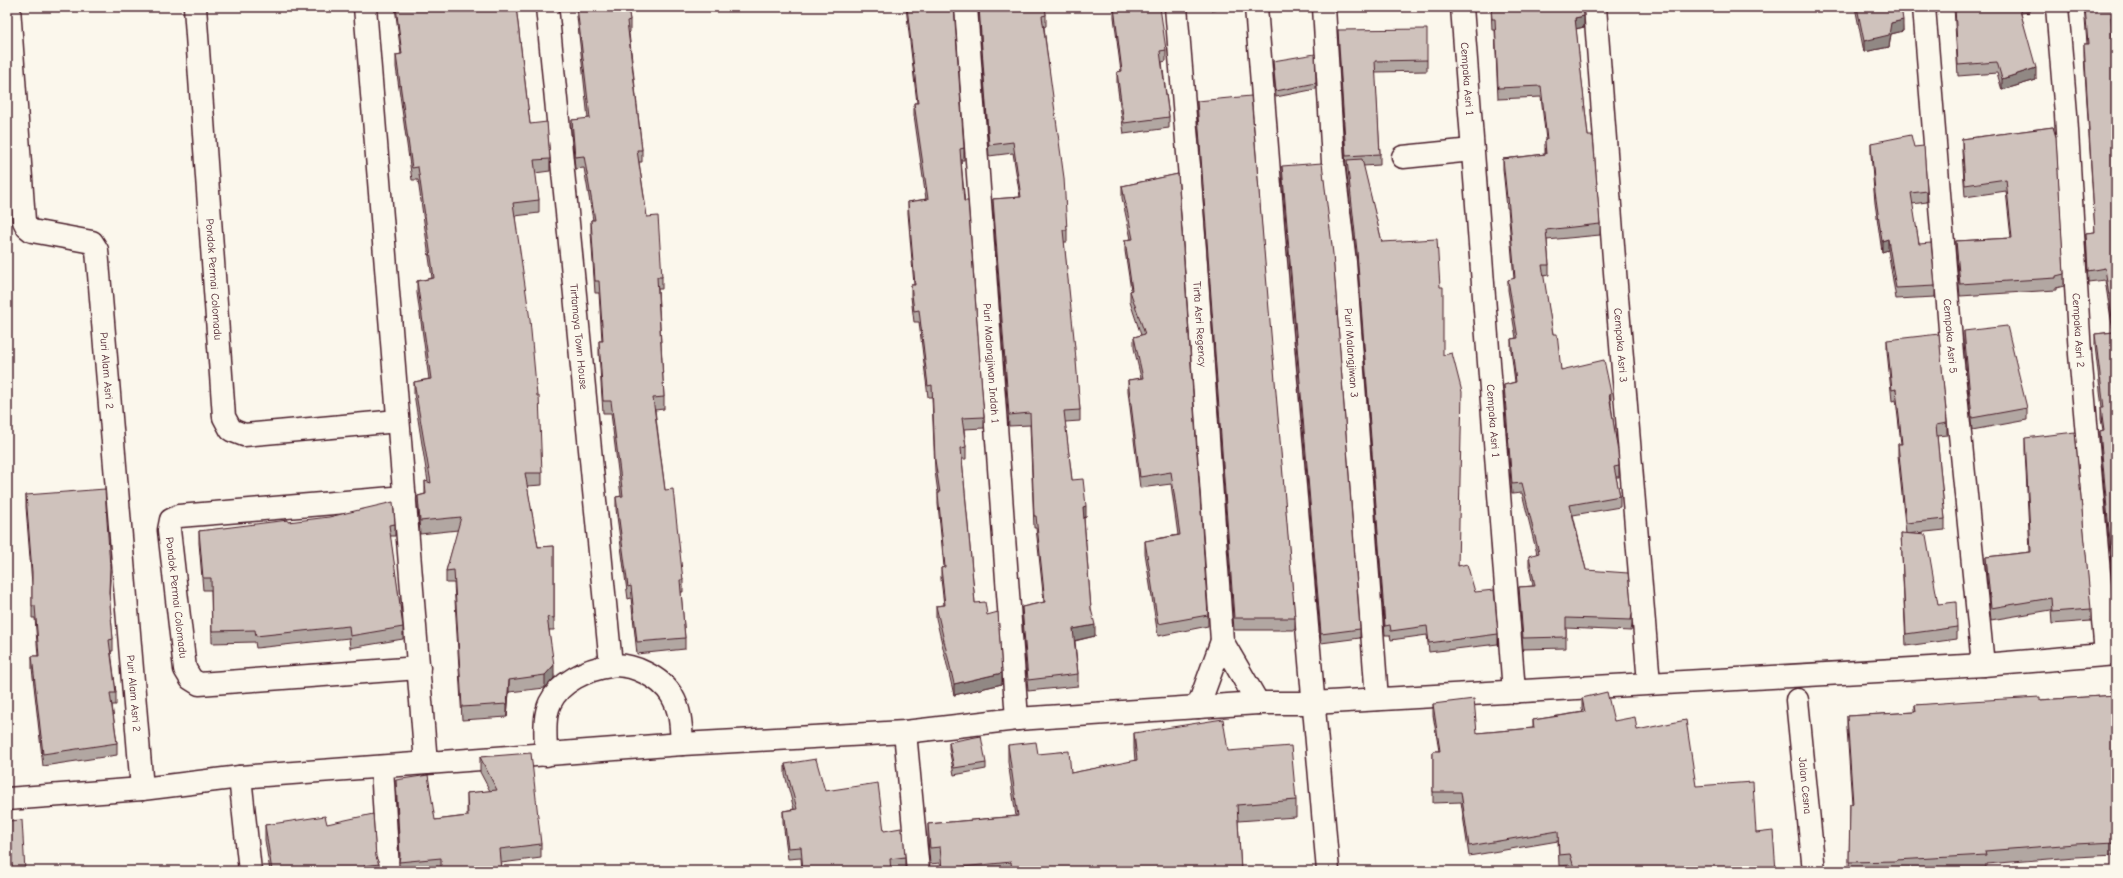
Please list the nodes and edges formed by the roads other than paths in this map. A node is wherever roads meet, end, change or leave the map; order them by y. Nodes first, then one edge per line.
1 (9, 7) edge
2 (195, 7) edge
3 (365, 7) edge
4 (547, 7) edge
5 (966, 7) edge
6 (1176, 7) edge
7 (1256, 7) edge
8 (1324, 7) edge
9 (1462, 7) edge
10 (1595, 7) edge
11 (1924, 7) edge
12 (2057, 7) edge
13 (1472, 150) junction
14 (1403, 157) dead end
15 (398, 421) junction
16 (405, 497) junction
17 (1222, 641) junction
18 (2111, 654) edge
19 (611, 665) junction
20 (1983, 665) junction
21 (419, 668) junction
22 (1649, 682) junction
23 (1514, 692) junction
24 (1377, 699) junction
25 (1797, 700) dead end
26 (1258, 703) junction
27 (1312, 703) junction
28 (1198, 707) junction
29 (1017, 720) junction
30 (905, 732) junction
31 (682, 744) junction
32 (546, 755) junction
33 (426, 763) junction
34 (382, 767) junction
35 (240, 777) junction
36 (142, 789) junction
37 (7, 798) edge
38 (250, 871) edge
39 (388, 871) edge
40 (918, 871) edge
41 (1328, 871) edge
42 (1814, 871) edge

1 - 36 street, Puri Alam Asri 2
2 - 15 street, Pondok Permai Colomadu
3 - 15 street
4 - 19 street, Tirtamaya Town House
5 - 29 street, Puri Malangjiwan Indah 1
6 - 17 street, Tirta Asri Regency
7 - 27 street
8 - 24 street, Puri Malangjiwan 3
9 - 13 street, Cempaka Asri 1
10 - 22 street, Cempaka Asri 3
11 - 20 street, Cempaka Asri 5
12 - 18 street, Cempaka Asri 2
13 - 14 street
13 - 23 street, Cempaka Asri 1
15 - 16 street
16 - 21 street
16 - 21 street, Pondok Permai Colomadu
17 - 26 street, Tirta Asri Regency
17 - 28 street, Tirta Asri Regency
18 - 20 street
19 - 31 street
19 - 32 street
20 - 22 street
21 - 33 street
22 - 23 street
23 - 24 street
24 - 27 street
25 - 42 street, Jalan Cesna
26 - 27 street
26 - 28 street
27 - 41 street
28 - 29 street
29 - 30 street
30 - 31 street
30 - 40 street
31 - 32 street
32 - 33 street
33 - 34 street
34 - 35 street
34 - 39 street
35 - 36 street
35 - 38 street
36 - 37 street

